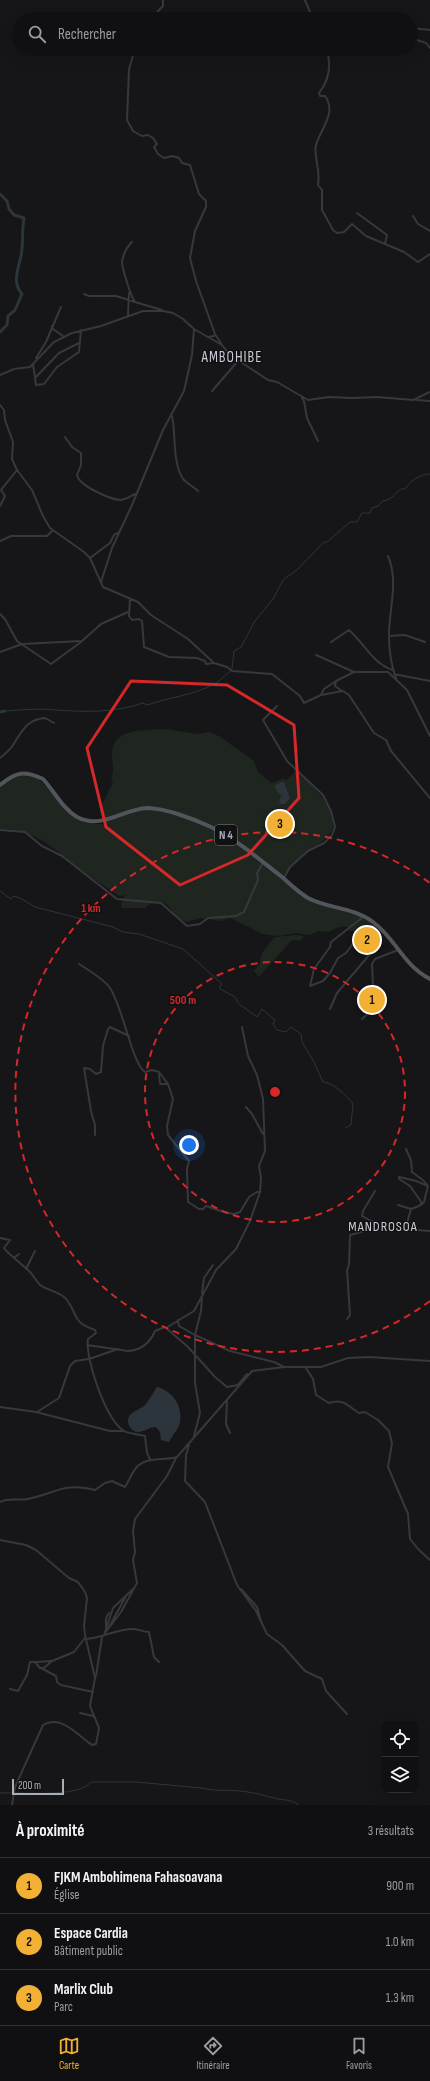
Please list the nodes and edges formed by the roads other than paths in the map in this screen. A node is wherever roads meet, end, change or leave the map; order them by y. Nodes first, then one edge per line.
1 (163, 0) edge
2 (305, 0) edge
3 (159, 12) edge
4 (310, 12) edge
5 (418, 29) edge
6 (430, 30) edge
7 (418, 40) edge
8 (430, 48) edge
9 (133, 56) edge
10 (327, 56) edge
11 (357, 213) dead end
12 (413, 216) dead end
13 (430, 231) edge
14 (132, 242) dead end
15 (385, 244) junction
16 (430, 254) edge
17 (129, 293) junction
18 (84, 294) dead end
19 (130, 301) junction
20 (135, 302) junction
21 (61, 307) dead end
22 (163, 311) junction
23 (128, 316) junction
24 (52, 325) junction
25 (194, 329) junction
26 (81, 330) junction
27 (215, 334) junction
28 (64, 336) junction
29 (207, 336) junction
30 (79, 343) junction
31 (222, 345) junction
32 (238, 361) junction
33 (33, 363) junction
34 (0, 375) edge
35 (35, 378) junction
36 (212, 391) dead end
37 (430, 392) edge
38 (301, 397) junction
39 (415, 399) junction
40 (430, 402) edge
41 (0, 405) edge
42 (172, 418) junction
43 (65, 437) dead end
44 (318, 441) dead end
45 (17, 470) junction
46 (137, 491) junction
47 (198, 491) dead end
48 (0, 506) edge
49 (53, 530) junction
50 (119, 532) junction
51 (0, 541) edge
52 (388, 556) dead end
53 (90, 558) junction
54 (101, 582) junction
55 (130, 599) junction
56 (128, 612) junction
57 (0, 614) edge
58 (389, 636) junction
59 (82, 641) junction
60 (332, 642) dead end
61 (425, 642) dead end
62 (22, 644) junction
63 (0, 652) edge
64 (316, 655) dead end
65 (214, 663) junction
66 (393, 670) junction
67 (354, 672) junction
68 (394, 674) junction
69 (396, 679) junction
70 (336, 681) junction
71 (430, 681) edge
72 (343, 691) junction
73 (320, 695) junction
74 (277, 706) dead end
75 (54, 723) dead end
76 (430, 736) edge
77 (0, 758) edge
78 (0, 785) edge
79 (430, 798) edge
80 (0, 830) edge
81 (263, 862) junction
82 (284, 879) junction
83 (364, 916) junction
84 (376, 924) junction
85 (372, 928) junction
86 (398, 950) junction
87 (79, 964) dead end
88 (430, 979) edge
89 (330, 1009) dead end
90 (362, 1019) dead end
91 (242, 1027) dead end
92 (130, 1036) junction
93 (159, 1073) junction
94 (168, 1084) junction
95 (246, 1107) dead end
96 (95, 1135) dead end
97 (264, 1135) junction
98 (406, 1149) dead end
99 (428, 1186) junction
100 (376, 1191) dead end
101 (260, 1192) junction
102 (398, 1205) dead end
103 (419, 1206) junction
104 (411, 1209) junction
105 (389, 1227) junction
106 (405, 1230) junction
107 (430, 1231) edge
108 (0, 1238) edge
109 (35, 1251) dead end
110 (19, 1254) dead end
111 (15, 1257) junction
112 (213, 1265) dead end
113 (26, 1269) junction
114 (202, 1296) junction
115 (347, 1319) dead end
116 (178, 1320) junction
117 (166, 1328) junction
118 (195, 1335) junction
119 (87, 1345) junction
120 (118, 1349) junction
121 (194, 1355) junction
122 (89, 1359) junction
123 (430, 1361) edge
124 (284, 1367) junction
125 (306, 1368) junction
126 (249, 1373) junction
127 (227, 1399) junction
128 (0, 1407) edge
129 (36, 1412) junction
130 (124, 1431) junction
131 (230, 1433) dead end
132 (194, 1437) junction
133 (190, 1443) junction
134 (177, 1457) junction
135 (150, 1459) junction
136 (0, 1502) edge
137 (0, 1540) edge
138 (430, 1560) edge
139 (136, 1587) junction
140 (125, 1597) junction
141 (109, 1628) junction
142 (105, 1633) junction
143 (85, 1634) junction
144 (102, 1636) junction
145 (86, 1639) junction
146 (52, 1661) junction
147 (36, 1662) junction
148 (158, 1662) dead end
149 (41, 1668) junction
150 (96, 1678) junction
151 (10, 1689) dead end
152 (93, 1692) junction
153 (80, 1713) dead end
154 (347, 1714) dead end
155 (93, 1716) junction
156 (12, 1805) edge

1 - 3 street
2 - 4 street
5 - 6 street
7 - 8 street
9 - 27 street
10 - 15 street
11 - 15 street
12 - 13 street
14 - 17 street
15 - 16 street
17 - 19 street
17 - 20 street
18 - 19 street
19 - 20 street
19 - 23 street
20 - 22 street
21 - 24 street
22 - 23 street
22 - 25 street
23 - 26 street
24 - 28 street
24 - 33 street
25 - 29 street
25 - 42 street
26 - 28 street
26 - 30 street
27 - 29 street
27 - 31 street
28 - 33 street
29 - 31 street
30 - 35 street
30 - 35 street
31 - 32 street
32 - 36 street
32 - 38 street
33 - 34 street
33 - 35 street
37 - 39 street
38 - 39 street
38 - 44 street
39 - 40 street
41 - 45 street
42 - 46 street
42 - 47 street
43 - 46 street
45 - 48 street
45 - 49 street
46 - 50 street
49 - 51 street
49 - 53 street
50 - 53 street
50 - 54 street
52 - 58 street
53 - 54 street
54 - 55 street
55 - 56 street
55 - 65 street
56 - 59 street
56 - 65 street
57 - 62 street
58 - 61 street
58 - 66 street
59 - 62 street
59 - 62 street
60 - 66 street
62 - 63 street
64 - 67 street
65 - 73 street
66 - 68 street
67 - 69 street
67 - 70 street
68 - 69 street
68 - 71 street
69 - 76 street
70 - 72 street
70 - 73 street
72 - 73 street
72 - 79 street
74 - 82 street
75 - 77 street
78 - 81 main road, N 4
80 - 81 street
81 - 82 main road, N 4
82 - 83 main road, N 4
83 - 84 main road, N 4
83 - 85 street
84 - 85 street
84 - 86 main road, N 4
85 - 89 street
86 - 88 main road, N 4
86 - 90 street
87 - 92 street
91 - 97 street
92 - 93 street
92 - 96 street
93 - 94 street
93 - 94 street
94 - 101 street
95 - 97 street
97 - 101 street
98 - 99 street
99 - 103 street
99 - 103 street
100 - 105 street
101 - 114 street
102 - 104 street
103 - 104 street
104 - 106 street
105 - 106 street
105 - 115 street
106 - 107 street
108 - 111 street
109 - 113 street
110 - 111 street
111 - 113 street
112 - 114 street
113 - 119 street
114 - 116 street
114 - 118 street
116 - 117 street
116 - 118 street
117 - 120 street
117 - 121 street
118 - 121 street
118 - 124 street
119 - 120 street
119 - 122 street
120 - 122 street
121 - 126 street
121 - 132 street
122 - 129 street
122 - 130 street
123 - 125 street
124 - 125 street
124 - 126 street
125 - 138 street
126 - 127 street
127 - 131 street
127 - 132 street
128 - 129 street
129 - 130 street
130 - 135 street
132 - 133 street
133 - 134 street
133 - 154 street
134 - 135 street
134 - 139 street
135 - 136 street
137 - 143 street
139 - 140 street
139 - 141 street
140 - 141 street
140 - 142 street
141 - 142 street
142 - 144 street
143 - 145 street
143 - 146 street
144 - 145 street
144 - 148 street
144 - 150 street
145 - 150 street
146 - 147 street
146 - 149 street
147 - 149 street
147 - 151 street
149 - 152 street
150 - 152 street
152 - 155 street
153 - 155 street
155 - 156 street

